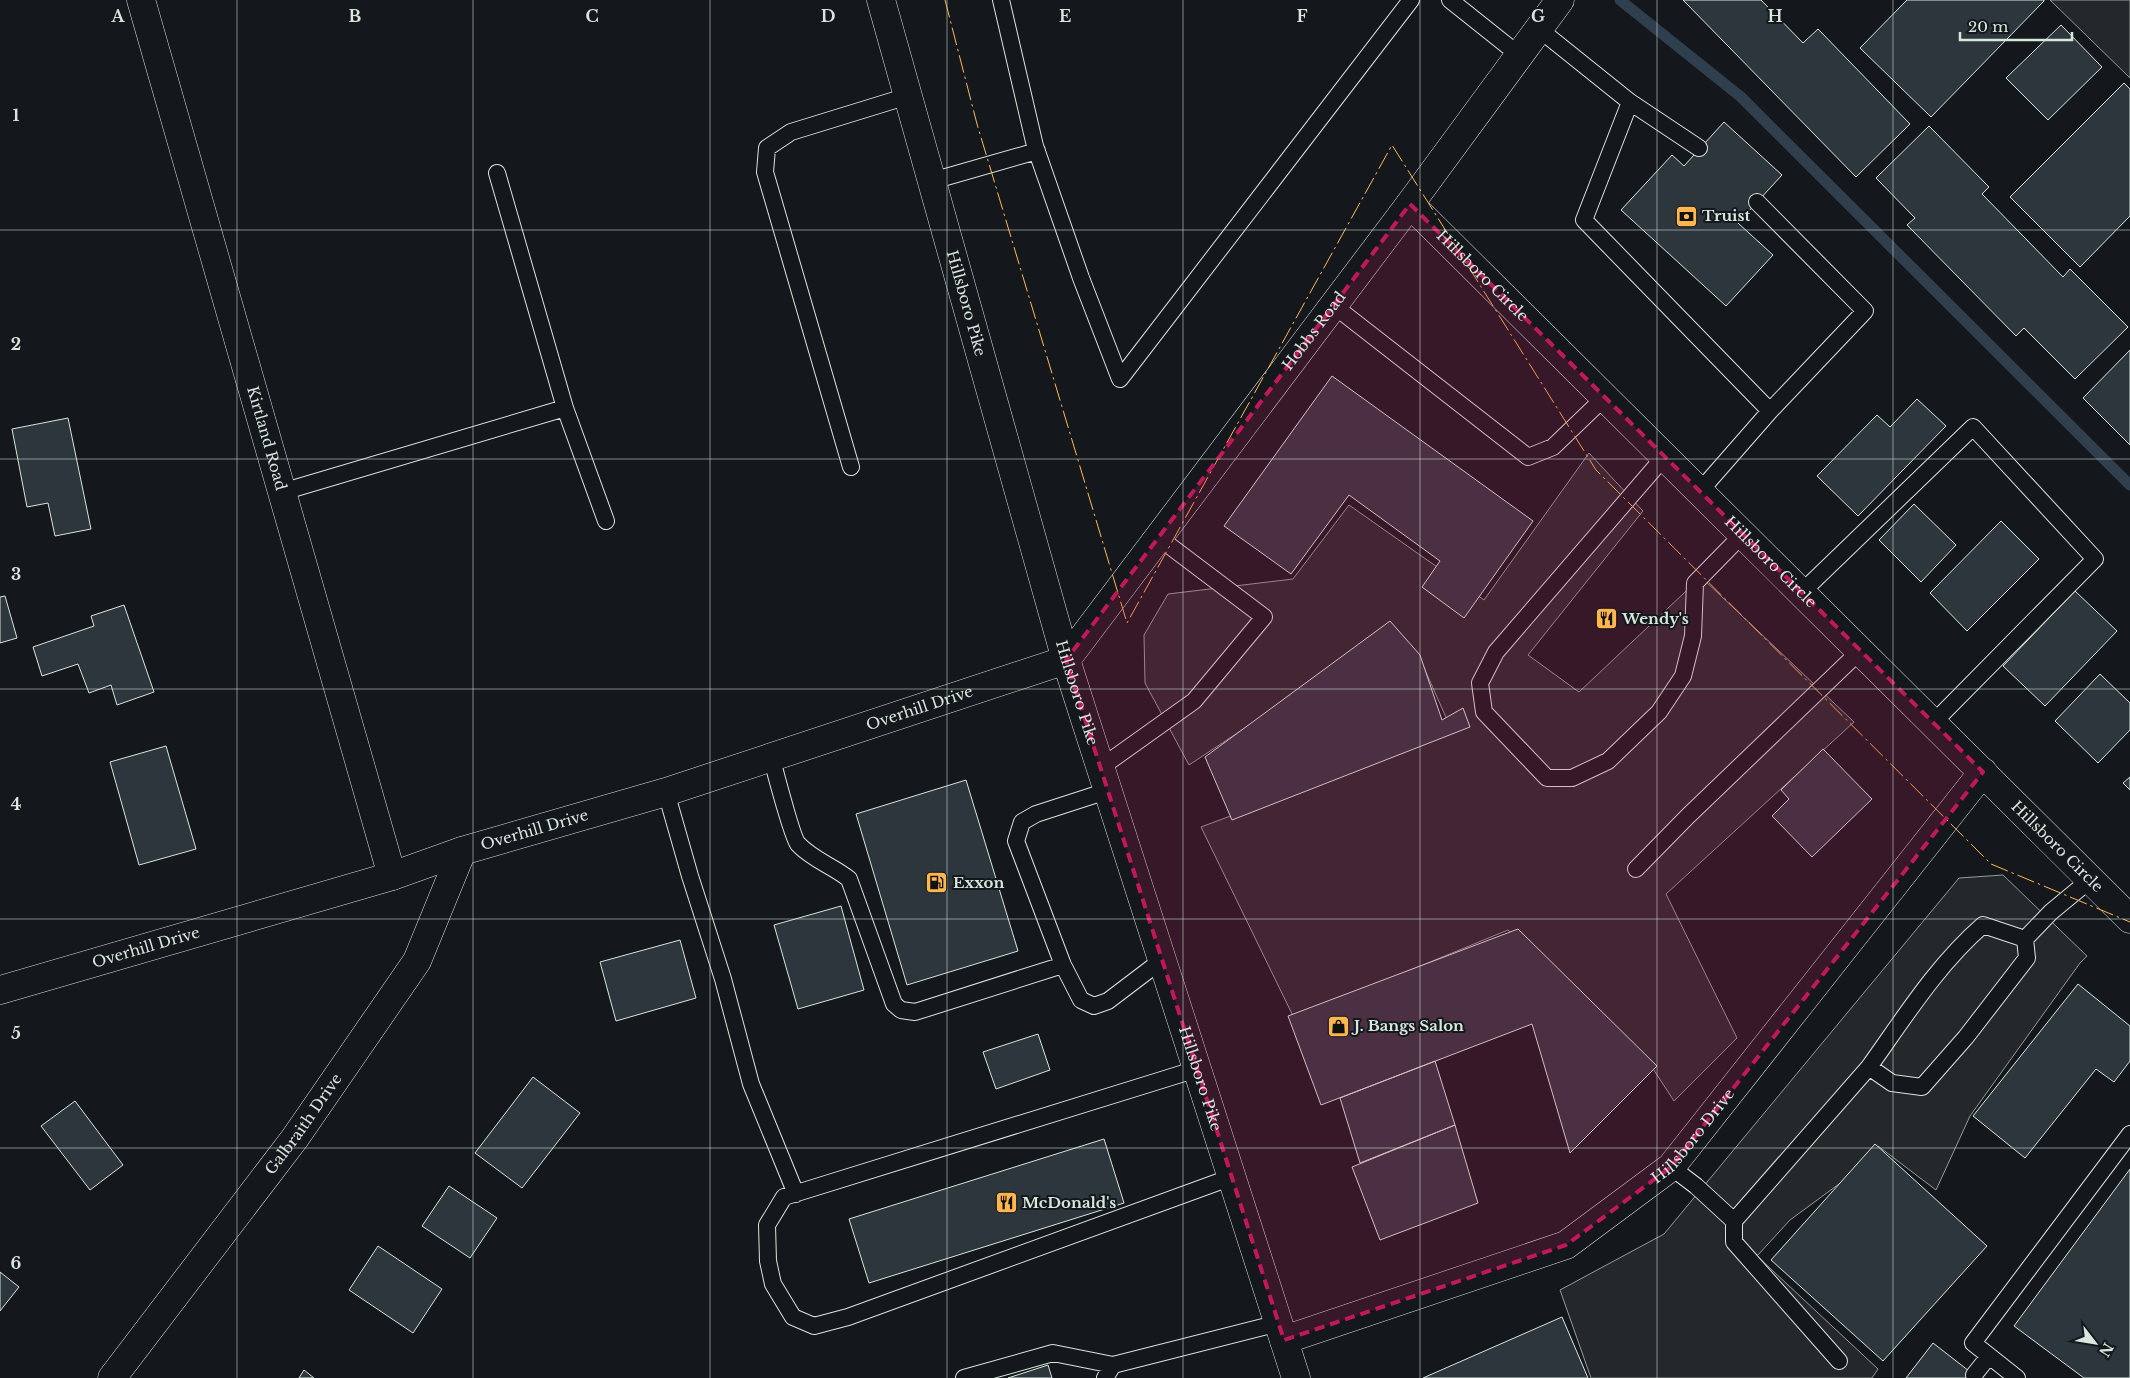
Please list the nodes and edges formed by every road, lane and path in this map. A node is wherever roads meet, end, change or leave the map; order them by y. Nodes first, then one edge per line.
1 (141, 0) edge
2 (881, 0) edge
3 (1001, 0) edge
4 (1412, 0) edge
5 (1450, 0) edge
6 (1560, 0) edge
7 (1539, 29) junction
8 (1519, 55) junction
9 (908, 96) junction
10 (1630, 102) junction
11 (1699, 148) dead end
12 (1036, 151) junction
13 (497, 173) dead end
14 (932, 181) junction
15 (1757, 202) dead end
16 (1410, 204) junction
17 (1333, 305) junction
18 (1605, 397) junction
19 (565, 408) junction
20 (1770, 411) junction
21 (1665, 456) junction
22 (851, 468) dead end
23 (1700, 491) junction
24 (282, 492) junction
25 (606, 521) dead end
26 (1744, 534) junction
27 (1158, 537) junction
28 (1802, 592) junction
29 (1861, 650) junction
30 (1066, 660) junction
31 (1934, 722) junction
32 (771, 756) junction
33 (1983, 772) junction
34 (1104, 780) junction
35 (666, 792) junction
36 (462, 851) junction
37 (1636, 869) dead end
38 (392, 876) junction
39 (2090, 879) junction
40 (2130, 919) edge
41 (2025, 939) junction
42 (1162, 960) junction
43 (1063, 965) junction
44 (0, 990) edge
45 (1869, 1068) junction
46 (1197, 1069) junction
47 (2130, 1134) edge
48 (1671, 1168) junction
49 (1232, 1177) junction
50 (796, 1194) junction
51 (1734, 1221) junction
52 (1281, 1331) junction
53 (1988, 1356) junction
54 (1839, 1361) dead end
55 (1109, 1372) edge
56 (1974, 1375) dead end
57 (112, 1378) edge
58 (964, 1378) edge
59 (1296, 1378) edge
60 (2017, 1378) edge

1 - 24 street, Kirtland Road
2 - 9 street, Hillsboro Pike
3 - 12 lane
4 - 12 lane
5 - 8 lane
6 - 7 street, Hobbs Road
7 - 8 street, Hobbs Road
7 - 10 lane
8 - 16 street, Hobbs Road
9 - 14 street, Hillsboro Pike
9 - 22 lane
10 - 11 lane
10 - 20 lane
12 - 14 lane
13 - 19 lane
14 - 30 street, Hillsboro Pike
15 - 20 lane
16 - 17 street, Hobbs Road
16 - 18 street, Hillsboro Circle
17 - 18 lane
17 - 27 street, Hobbs Road
18 - 21 street, Hillsboro Circle
19 - 24 lane
19 - 25 lane
20 - 23 lane
21 - 23 street, Hillsboro Circle
21 - 26 lane
23 - 26 street, Hillsboro Circle
24 - 38 street, Kirtland Road
26 - 28 street, Hillsboro Circle
27 - 30 street, Hobbs Road
27 - 34 lane
28 - 29 street, Hillsboro Circle
28 - 31 lane
29 - 31 street, Hillsboro Circle
29 - 37 lane
30 - 32 street, Overhill Drive
30 - 34 street, Hillsboro Pike
31 - 33 street, Hillsboro Circle
32 - 35 street, Overhill Drive
32 - 43 lane
33 - 39 street, Hillsboro Circle
33 - 48 street, Hillsboro Drive
34 - 42 street, Hillsboro Pike
34 - 43 lane
35 - 36 street, Overhill Drive
35 - 50 lane
36 - 38 street, Overhill Drive
36 - 57 street, Galbraith Drive
38 - 44 street, Overhill Drive
39 - 40 street, Hillsboro Circle
39 - 41 lane
41 - 45 lane
41 - 45 lane
42 - 43 lane
42 - 46 street, Hillsboro Pike
45 - 51 lane
46 - 49 street, Hillsboro Pike
46 - 50 lane
47 - 53 lane
48 - 51 lane
48 - 52 street, Hillsboro Drive
49 - 50 lane
49 - 52 street, Hillsboro Pike
51 - 54 lane
52 - 55 lane
52 - 59 street, Hillsboro Pike
53 - 56 lane
53 - 60 lane
55 - 58 lane

